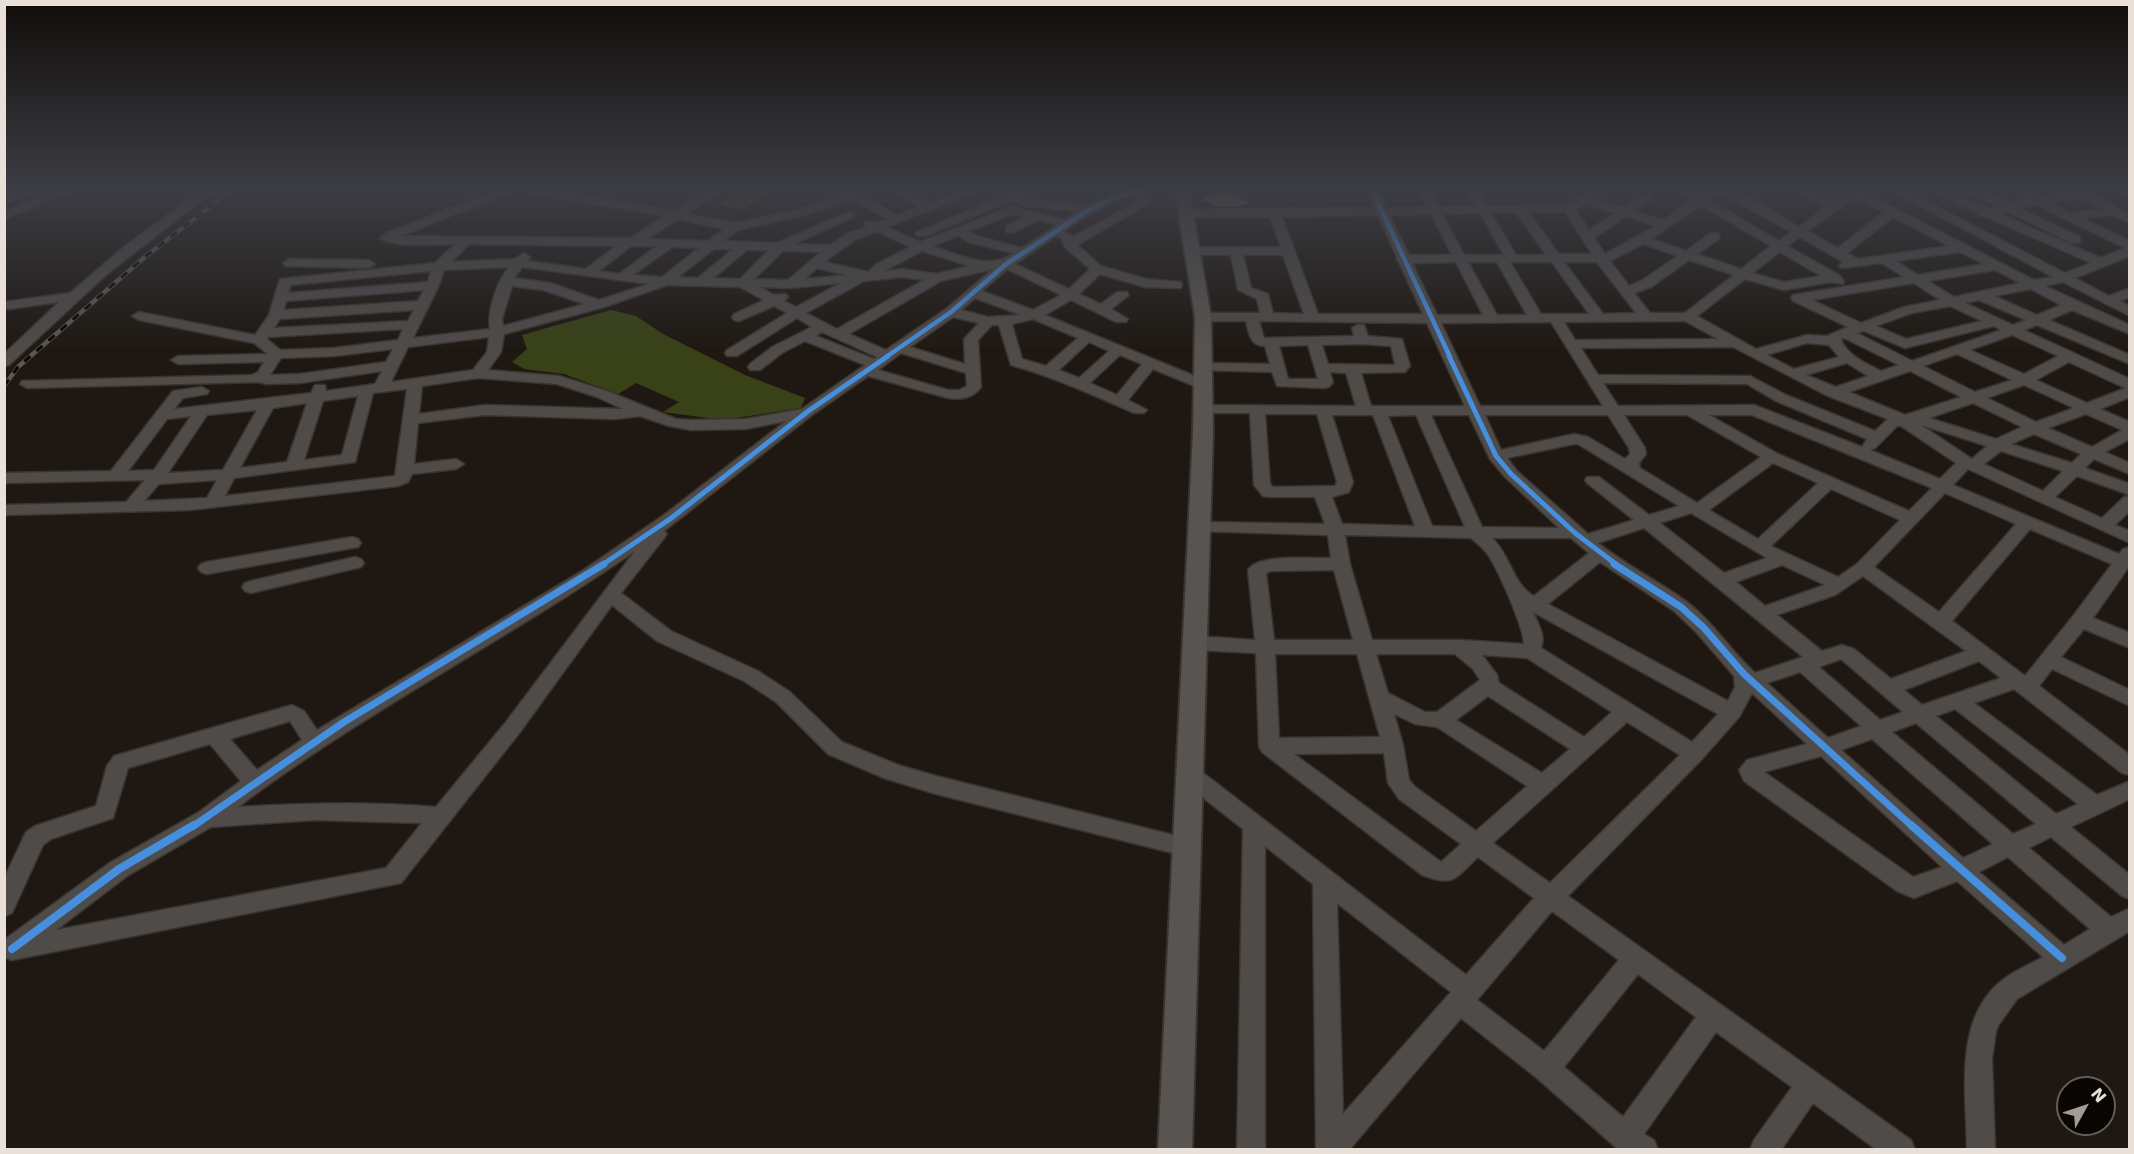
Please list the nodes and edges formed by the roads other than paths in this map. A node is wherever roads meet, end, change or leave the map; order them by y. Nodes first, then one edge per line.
1 (137, 244) edge
2 (386, 244) edge
3 (463, 244) edge
4 (500, 244) edge
5 (538, 244) edge
6 (628, 244) edge
7 (669, 244) edge
8 (703, 244) edge
9 (709, 244) junction
10 (785, 244) edge
11 (842, 244) edge
12 (914, 244) edge
13 (925, 244) edge
14 (991, 244) edge
15 (1037, 244) edge
16 (1069, 244) edge
17 (1191, 244) edge
18 (1285, 244) edge
19 (1395, 244) edge
20 (1452, 244) edge
21 (1499, 244) edge
22 (1544, 244) edge
23 (1592, 244) edge
24 (1636, 244) edge
25 (1654, 244) edge
26 (1704, 244) edge
27 (1775, 244) edge
28 (1782, 244) edge
29 (1820, 244) edge
30 (1851, 244) edge
31 (1954, 244) edge
32 (2000, 244) edge
33 (2065, 244) edge
34 (2079, 244) edge
35 (744, 246) junction
36 (919, 246) junction
37 (1779, 246) junction
38 (780, 247) junction
39 (1962, 248) junction
40 (832, 249) junction
41 (1192, 251) junction
42 (1236, 251) junction
43 (1288, 251) junction
44 (2130, 251) edge
45 (1024, 252) junction
46 (1838, 254) junction
47 (450, 255) junction
48 (1688, 255) junction
49 (1459, 258) junction
50 (1506, 258) junction
51 (1554, 258) junction
52 (1601, 258) junction
53 (1882, 258) junction
54 (1402, 259) junction
55 (2107, 259) junction
56 (290, 263) dead end
57 (482, 263) junction
58 (518, 263) junction
59 (1855, 263) junction
60 (814, 264) junction
61 (1006, 264) junction
62 (440, 266) junction
63 (1997, 266) junction
64 (2130, 266) edge
65 (984, 267) junction
66 (422, 268) junction
67 (1097, 269) junction
68 (1819, 270) junction
69 (590, 272) junction
70 (1743, 274) junction
71 (869, 276) junction
72 (621, 278) junction
73 (1834, 278) junction
74 (1914, 278) junction
75 (2065, 278) junction
76 (937, 279) junction
77 (507, 280) junction
78 (665, 280) junction
79 (702, 282) junction
80 (742, 283) junction
81 (809, 283) junction
82 (792, 284) junction
83 (433, 285) junction
84 (1176, 285) dead end
85 (1779, 285) junction
86 (2035, 285) junction
87 (545, 286) junction
88 (1851, 288) junction
89 (1626, 291) junction
90 (2130, 292) edge
91 (975, 293) junction
92 (1068, 295) junction
93 (1122, 295) dead end
94 (1982, 296) junction
95 (70, 297) junction
96 (1800, 297) junction
97 (280, 298) junction
98 (773, 301) junction
99 (2109, 301) junction
100 (1953, 302) junction
101 (7, 304) edge
102 (600, 304) junction
103 (423, 305) junction
104 (2072, 305) junction
105 (1101, 310) junction
106 (53, 312) junction
107 (951, 312) junction
108 (2130, 312) edge
109 (796, 313) junction
110 (276, 315) junction
111 (139, 316) dead end
112 (556, 316) junction
113 (1038, 316) junction
114 (1251, 316) junction
115 (1267, 316) junction
116 (1312, 316) junction
117 (1645, 316) junction
118 (739, 317) dead end
119 (1203, 317) junction
120 (1356, 317) junction
121 (1598, 317) junction
122 (1688, 317) junction
123 (1432, 318) junction
124 (1536, 318) junction
125 (1554, 318) junction
126 (1492, 319) junction
127 (1121, 320) dead end
128 (2034, 320) junction
129 (997, 321) junction
130 (1994, 322) junction
131 (411, 325) junction
132 (822, 327) junction
133 (2011, 331) junction
134 (2130, 331) edge
135 (497, 332) junction
136 (1851, 332) junction
137 (838, 334) junction
138 (805, 336) junction
139 (1088, 336) junction
140 (261, 337) junction
141 (1313, 340) junction
142 (1362, 340) junction
143 (1271, 341) junction
144 (402, 343) junction
145 (1734, 343) junction
146 (1571, 344) junction
147 (2100, 348) junction
148 (1119, 349) junction
149 (1959, 350) junction
150 (334, 352) junction
151 (732, 354) dead end
152 (1753, 354) junction
153 (276, 356) junction
154 (2067, 357) junction
155 (1851, 358) junction
156 (178, 360) dead end
157 (882, 360) junction
158 (2130, 360) edge
159 (4, 362) edge
160 (1767, 362) junction
161 (1150, 363) junction
162 (391, 366) junction
163 (1912, 366) junction
164 (755, 367) dead end
165 (1277, 368) junction
166 (1322, 368) junction
167 (1352, 368) junction
168 (974, 371) junction
169 (1049, 371) junction
170 (326, 374) junction
171 (478, 374) junction
172 (1792, 375) junction
173 (1881, 377) junction
174 (260, 379) junction
175 (1594, 379) junction
176 (1750, 380) junction
177 (2025, 381) junction
178 (415, 383) junction
179 (27, 384) dead end
180 (2130, 385) edge
181 (1079, 386) junction
182 (1202, 386) junction
183 (374, 388) junction
184 (2130, 392) edge
185 (1833, 393) junction
186 (317, 395) junction
187 (1975, 398) junction
188 (1119, 402) junction
189 (268, 404) junction
190 (1612, 409) junction
191 (1686, 409) junction
192 (2089, 409) junction
193 (1139, 410) dead end
194 (1257, 410) junction
195 (1323, 410) junction
196 (1421, 410) junction
197 (1474, 410) junction
198 (202, 411) junction
199 (1372, 411) junction
200 (642, 412) junction
201 (807, 412) junction
202 (161, 415) junction
203 (1909, 419) junction
204 (409, 420) junction
205 (2037, 429) junction
206 (2130, 430) edge
207 (1876, 437) junction
208 (1999, 444) junction
209 (1862, 452) junction
210 (2090, 454) junction
211 (1496, 456) junction
212 (1772, 457) junction
213 (1970, 463) junction
214 (456, 464) dead end
215 (294, 467) junction
216 (2074, 469) junction
217 (2130, 469) edge
218 (405, 470) junction
219 (1632, 470) junction
220 (230, 474) junction
221 (116, 476) junction
222 (155, 477) junction
223 (4, 478) edge
224 (1593, 480) dead end
225 (1830, 481) junction
226 (1941, 487) junction
227 (2130, 490) edge
228 (1322, 493) junction
229 (2044, 499) junction
230 (2130, 501) edge
231 (213, 502) junction
232 (131, 506) junction
233 (1695, 508) junction
234 (4, 510) edge
235 (670, 519) junction
236 (1912, 519) junction
237 (1646, 523) junction
238 (2026, 523) junction
239 (2104, 526) junction
240 (1201, 527) junction
241 (1336, 530) junction
242 (1425, 530) junction
243 (1476, 533) junction
244 (2130, 538) edge
245 (1586, 542) junction
246 (352, 543) dead end
247 (1760, 547) junction
248 (1783, 558) junction
249 (2126, 558) edge
250 (355, 563) dead end
251 (1341, 564) junction
252 (207, 568) dead end
253 (1863, 568) junction
254 (1722, 580) junction
255 (1840, 585) junction
256 (251, 587) dead end
257 (610, 594) junction
258 (1516, 595) junction
259 (1535, 605) junction
260 (1763, 613) junction
261 (2081, 620) junction
262 (1941, 622) junction
263 (2130, 641) edge
264 (1195, 643) junction
265 (1265, 647) junction
266 (1365, 647) junction
267 (1460, 647) junction
268 (1531, 651) junction
269 (1982, 653) junction
270 (2050, 660) junction
271 (1810, 662) junction
272 (1747, 677) junction
273 (2021, 684) junction
274 (1488, 686) junction
275 (1888, 688) junction
276 (1380, 698) junction
277 (2130, 699) edge
278 (1959, 702) junction
279 (1625, 712) junction
280 (1732, 712) junction
281 (1920, 715) junction
282 (1441, 720) junction
283 (1877, 730) junction
284 (214, 735) junction
285 (314, 742) junction
286 (1269, 746) junction
287 (1393, 746) junction
288 (1825, 747) junction
289 (1585, 748) junction
290 (1694, 754) junction
291 (2130, 767) edge
292 (1190, 775) junction
293 (255, 782) junction
294 (1543, 785) junction
295 (2130, 789) edge
296 (2095, 806) junction
297 (440, 816) junction
298 (207, 818) junction
299 (1254, 825) junction
300 (2052, 826) junction
301 (1476, 843) junction
302 (2009, 846) junction
303 (1185, 847) junction
304 (1960, 870) junction
305 (1325, 881) junction
306 (2130, 889) edge
307 (1551, 897) junction
308 (4, 906) edge
309 (2120, 924) edge
310 (1636, 958) junction
311 (2062, 958) junction
312 (1463, 996) junction
313 (1713, 1014) junction
314 (1546, 1070) junction
315 (1810, 1084) junction
316 (1635, 1143) edge
317 (1345, 1144) edge
318 (1175, 1149) edge
319 (1251, 1149) edge
320 (1764, 1149) edge
321 (1901, 1149) edge
322 (1981, 1149) edge

1 - 95 street
2 - 47 street
3 - 47 street
4 - 57 street
5 - 58 street
6 - 69 street
7 - 72 street
8 - 9 street
9 - 35 street
9 - 78 street
10 - 38 street
11 - 40 street
12 - 36 street
13 - 36 street
14 - 45 street
15 - 45 street
16 - 67 street
17 - 41 main road
18 - 43 street
19 - 54 street
20 - 49 street
21 - 50 street
22 - 51 street
23 - 52 street
24 - 52 street
25 - 48 street
26 - 48 street
27 - 37 street
28 - 37 street
29 - 46 street
30 - 46 street
31 - 39 street
32 - 75 street
33 - 55 street
34 - 55 street
35 - 38 street
35 - 79 street
36 - 65 street
36 - 71 street
37 - 68 street
37 - 70 street
38 - 40 street
38 - 80 street
39 - 53 street
39 - 63 street
40 - 60 street
41 - 42 street
41 - 119 main road
42 - 43 street
42 - 115 street
43 - 116 street
44 - 55 street
45 - 61 street
46 - 59 street
47 - 62 street
48 - 70 street
48 - 89 street
49 - 50 street
49 - 54 street
49 - 126 street
50 - 51 street
50 - 124 street
51 - 52 street
51 - 121 street
52 - 89 street
53 - 59 street
53 - 74 street
54 - 123 street
55 - 64 street
55 - 75 street
56 - 66 street
57 - 58 street
57 - 62 street
58 - 69 street
58 - 77 street
59 - 68 street
60 - 71 street
60 - 82 street
61 - 65 street
61 - 91 street
61 - 92 street
62 - 66 street
62 - 83 street
63 - 74 street
63 - 86 street
65 - 76 street
66 - 97 street
67 - 84 street
67 - 92 street
68 - 73 street
69 - 72 street
70 - 85 street
70 - 122 street
71 - 76 street
71 - 81 street
71 - 109 street
72 - 78 street
73 - 85 street
73 - 88 street
74 - 88 street
74 - 100 street
75 - 86 street
75 - 99 street
76 - 137 street
77 - 87 street
77 - 135 street
78 - 79 street
78 - 102 street
79 - 80 street
80 - 82 street
80 - 98 street
81 - 82 street
81 - 98 street
83 - 97 street
83 - 103 street
85 - 96 street
86 - 94 street
86 - 104 street
87 - 102 street
87 - 112 street
88 - 96 street
89 - 117 street
90 - 99 street
91 - 107 street
91 - 113 street
92 - 105 street
92 - 113 street
93 - 105 street
94 - 100 street
94 - 128 street
95 - 101 street
95 - 106 street
96 - 136 street
97 - 110 street
98 - 109 street
98 - 118 street
99 - 108 street
100 - 130 street
100 - 136 street
101 - 106 street
102 - 112 street
103 - 110 street
103 - 131 street
104 - 128 street
104 - 134 street
105 - 127 street
106 - 159 street
107 - 129 street
107 - 157 street
109 - 132 street
109 - 151 street
110 - 140 street
111 - 140 street
112 - 135 street
113 - 129 street
113 - 139 street
114 - 115 street
114 - 119 street
114 - 143 street
115 - 116 street
116 - 120 street
117 - 121 street
117 - 122 street
119 - 182 main road
120 - 123 street
120 - 142 street
121 - 125 street
122 - 145 street
123 - 126 street
123 - 197 street
124 - 125 street
124 - 126 street
125 - 146 street
128 - 133 street
128 - 147 street
129 - 168 street
129 - 169 street
130 - 133 street
130 - 136 street
131 - 140 street
131 - 144 street
132 - 137 street
132 - 138 street
133 - 149 street
133 - 154 street
134 - 147 street
135 - 144 street
135 - 171 street
136 - 152 street
136 - 155 street
136 - 163 street
137 - 157 street
138 - 157 street
138 - 164 street
139 - 148 street
139 - 169 street
140 - 153 street
141 - 142 street
141 - 143 street
141 - 166 street
142 - 167 street
143 - 165 street
144 - 150 street
144 - 162 street
145 - 146 street
145 - 152 street
146 - 175 street
147 - 158 street
148 - 161 street
148 - 181 street
149 - 163 street
149 - 177 street
150 - 153 street
150 - 170 street
152 - 160 street
153 - 156 street
153 - 174 street
154 - 177 street
154 - 180 street
155 - 172 street
155 - 173 street
157 - 168 street
157 - 168 street
157 - 201 street
160 - 172 street
160 - 176 street
161 - 182 street
161 - 188 street
162 - 170 street
162 - 183 street
163 - 173 street
163 - 187 street
165 - 166 street
165 - 182 street
166 - 167 street
167 - 199 street
169 - 181 street
170 - 174 street
170 - 186 street
171 - 178 street
171 - 200 street
172 - 185 street
173 - 185 street
174 - 179 street
174 - 202 street
175 - 176 street
175 - 190 street
176 - 207 street
177 - 187 street
177 - 192 street
178 - 183 street
178 - 204 street
181 - 188 street
182 - 194 street
182 - 240 main road
183 - 186 street
183 - 215 street
184 - 192 street
185 - 203 street
186 - 189 street
186 - 215 street
187 - 203 street
187 - 205 street
188 - 193 street
189 - 198 street
189 - 220 street
190 - 191 street
190 - 197 street
190 - 219 street
191 - 209 street
191 - 212 street
192 - 205 street
192 - 206 street
194 - 195 street
194 - 228 street
195 - 199 street
195 - 228 street
196 - 197 street
196 - 199 street
196 - 243 street
197 - 211 street
198 - 202 street
198 - 222 street
199 - 242 street
200 - 201 street
200 - 204 street
201 - 235 street
202 - 221 street
203 - 207 street
203 - 208 street
203 - 213 street
204 - 218 street
205 - 208 street
205 - 210 street
206 - 210 street
207 - 209 street
208 - 213 street
208 - 216 street
209 - 226 street
210 - 216 street
210 - 217 street
211 - 219 street
211 - 245 street
212 - 225 street
212 - 233 street
213 - 226 street
213 - 229 street
214 - 218 street
215 - 220 street
216 - 227 street
216 - 229 street
218 - 231 street
219 - 233 street
220 - 222 street
220 - 231 street
221 - 222 street
221 - 223 street
222 - 232 street
224 - 237 street
225 - 236 street
225 - 247 street
226 - 236 street
226 - 238 street
228 - 241 street
229 - 239 street
230 - 239 street
231 - 232 street
232 - 234 street
233 - 237 street
233 - 247 street
235 - 257 street
235 - 285 street
236 - 253 street
237 - 245 street
237 - 254 street
238 - 249 street
238 - 262 street
239 - 244 street
240 - 241 street
240 - 264 main road
241 - 242 street
241 - 251 street
242 - 243 street
243 - 245 street
243 - 258 street
245 - 259 street
245 - 272 street
246 - 252 street
247 - 248 street
248 - 254 street
248 - 255 street
249 - 261 street
250 - 256 street
251 - 265 street
251 - 266 street
253 - 255 street
253 - 262 street
254 - 260 street
255 - 260 street
257 - 297 street
257 - 303 street
258 - 259 street
258 - 268 street
259 - 280 street
260 - 271 street
261 - 263 street
261 - 270 street
262 - 269 street
264 - 265 street
264 - 292 main road
265 - 266 street
265 - 286 street
266 - 267 street
266 - 276 street
267 - 268 street
267 - 274 street
268 - 279 street
269 - 273 street
269 - 275 street
270 - 273 street
270 - 277 street
271 - 272 street
271 - 275 street
271 - 283 street
272 - 280 street
272 - 288 street
273 - 278 street
273 - 291 street
274 - 282 street
274 - 289 street
275 - 281 street
276 - 282 street
276 - 287 street
278 - 281 street
278 - 296 street
279 - 289 street
279 - 290 street
280 - 290 street
281 - 283 street
281 - 300 street
282 - 294 street
283 - 288 street
283 - 302 street
284 - 285 street
284 - 293 street
284 - 308 street
285 - 293 street
286 - 287 street
286 - 301 street
287 - 301 street
288 - 304 street
288 - 304 street
289 - 294 street
290 - 307 street
292 - 299 street
292 - 303 main road
293 - 298 street
294 - 301 street
295 - 296 street
296 - 300 street
297 - 298 street
297 - 298 street
299 - 305 street
299 - 319 street
300 - 302 street
300 - 306 street
301 - 307 street
302 - 304 street
302 - 309 street
303 - 318 main road
304 - 311 street
305 - 312 street
305 - 317 street
307 - 310 street
307 - 312 street
309 - 311 street
310 - 313 street
310 - 314 street
311 - 322 street
312 - 314 street
312 - 317 street
313 - 315 street
313 - 316 street
314 - 316 street
315 - 320 street
315 - 321 street

